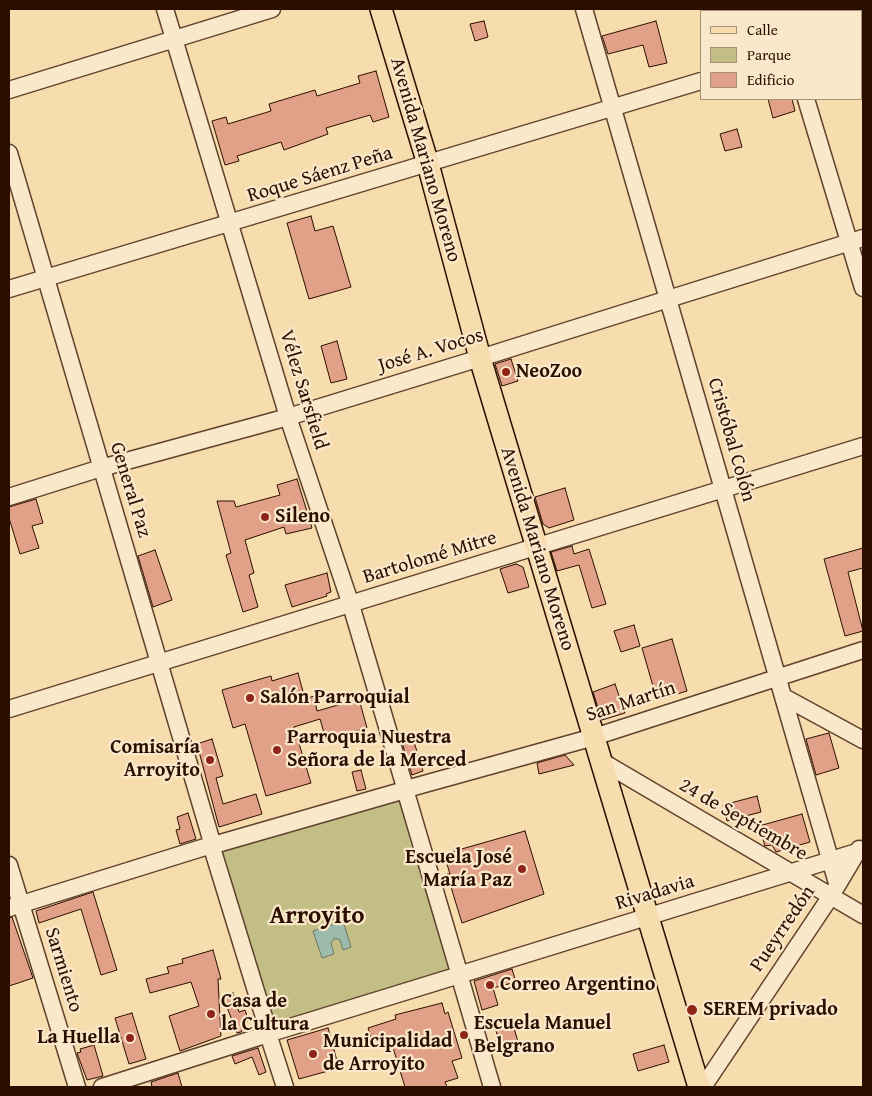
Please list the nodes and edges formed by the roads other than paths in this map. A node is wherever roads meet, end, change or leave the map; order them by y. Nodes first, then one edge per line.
1 (165, 9) edge
2 (272, 9) edge
3 (381, 9) edge
4 (584, 9) edge
5 (174, 38) junction
6 (700, 80) edge
7 (9, 90) edge
8 (806, 100) edge
9 (613, 107) junction
10 (9, 153) edge
11 (428, 164) junction
12 (230, 224) junction
13 (856, 240) edge
14 (46, 278) junction
15 (863, 288) edge
16 (9, 289) edge
17 (668, 299) junction
18 (480, 358) junction
19 (288, 416) junction
20 (863, 446) edge
21 (101, 468) junction
22 (723, 489) junction
23 (9, 497) edge
24 (536, 547) junction
25 (351, 605) junction
26 (863, 650) edge
27 (160, 662) junction
28 (778, 678) junction
29 (784, 697) junction
30 (9, 709) edge
31 (594, 737) junction
32 (863, 740) edge
33 (601, 762) junction
34 (405, 790) junction
35 (212, 845) junction
36 (860, 848) edge
37 (831, 860) junction
38 (9, 865) edge
39 (791, 873) junction
40 (834, 890) junction
41 (15, 906) edge
42 (863, 915) edge
43 (648, 917) junction
44 (460, 975) junction
45 (268, 1034) junction
46 (77, 1087) edge
47 (102, 1087) edge
48 (285, 1087) edge
49 (492, 1087) edge
50 (701, 1087) edge

1 - 5 street, Vélez Sarsfield
2 - 5 street
3 - 11 main road, Avenida Mariano Moreno
4 - 9 street, Cristóbal Colón
5 - 7 street
5 - 12 street, Vélez Sarsfield
6 - 9 street, Roque Sáenz Peña
8 - 13 street
9 - 11 street, Roque Sáenz Peña
9 - 17 street, Cristóbal Colón
10 - 14 street, General Paz
11 - 12 street, Roque Sáenz Peña
11 - 18 main road, Avenida Mariano Moreno
12 - 14 street, Roque Sáenz Peña
12 - 19 street, Vélez Sarsfield
13 - 15 street
13 - 17 street, José A. Vocos
14 - 16 street, Roque Sáenz Peña
14 - 21 street, General Paz
17 - 18 street, José A. Vocos
17 - 22 street, Cristóbal Colón
18 - 19 street, José A. Vocos
18 - 24 main road, Avenida Mariano Moreno
19 - 21 street, José A. Vocos
19 - 25 street, Vélez Sarsfield
20 - 22 street, Bartolomé Mitre
21 - 23 street, José A. Vocos
21 - 27 street, General Paz
22 - 24 street, Bartolomé Mitre
22 - 28 street, Cristóbal Colón
24 - 25 street, Bartolomé Mitre
24 - 31 main road, Avenida Mariano Moreno
25 - 27 street, Bartolomé Mitre
25 - 34 street, Vélez Sarsfield
26 - 28 street, San Martín
27 - 30 street, Bartolomé Mitre
27 - 35 street, General Paz
28 - 29 street, Cristóbal Colón
28 - 31 street, San Martín
29 - 32 street
29 - 37 street, Cristóbal Colón
31 - 33 main road, Avenida Mariano Moreno
31 - 34 street, San Martín
33 - 39 street, 24 de Septiembre
33 - 43 main road, Avenida Mariano Moreno
34 - 35 street, San Martín
34 - 44 street, Vélez Sarsfield
35 - 41 street, San Martín
35 - 45 street, General Paz
36 - 37 street, Rivadavia
36 - 40 street, Pueyrredón
37 - 39 street, Rivadavia
37 - 40 street, Cristóbal Colón
38 - 41 street, Sarmiento
39 - 40 street, 24 de Septiembre
39 - 43 street, Rivadavia
40 - 42 street, 24 de Septiembre
40 - 50 street, Pueyrredón
41 - 46 street, Sarmiento
43 - 44 street, Rivadavia
43 - 50 main road, Avenida Mariano Moreno
44 - 45 street, Rivadavia
44 - 49 street, Vélez Sarsfield
45 - 47 street, Rivadavia
45 - 48 street, General Paz

